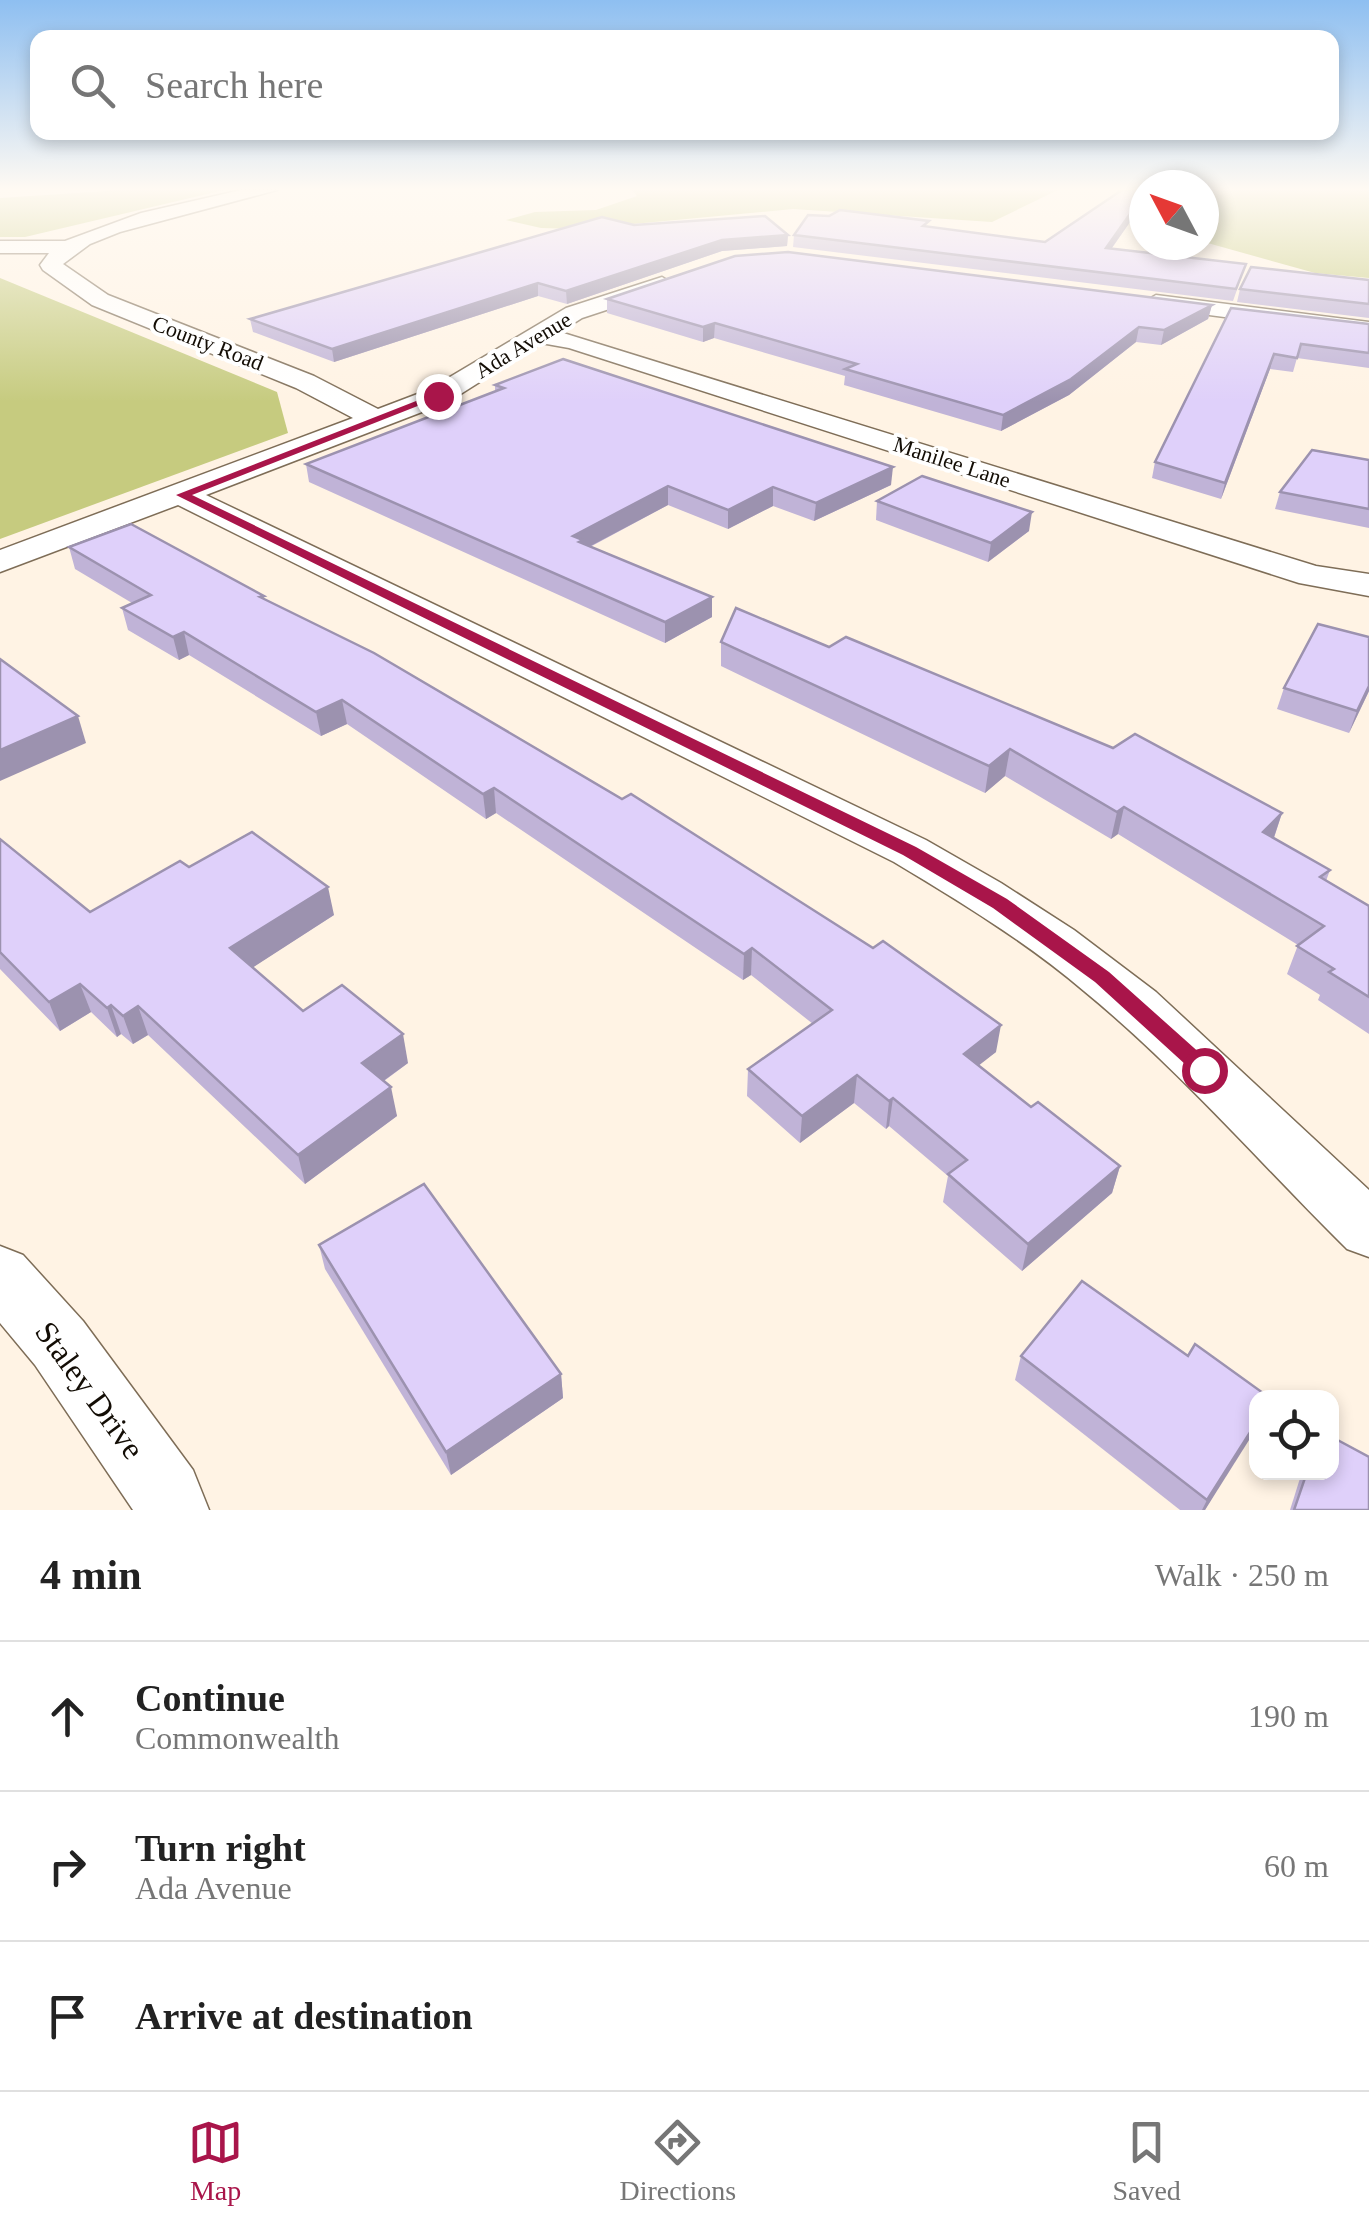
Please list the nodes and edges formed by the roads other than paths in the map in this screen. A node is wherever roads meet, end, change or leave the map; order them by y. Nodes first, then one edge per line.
1 (56, 260) edge
2 (679, 278) edge
3 (1138, 300) edge
4 (1369, 329) edge
5 (536, 335) junction
6 (378, 420) junction
7 (182, 495) junction
8 (0, 562) edge
9 (1369, 585) edge
10 (1369, 1230) edge
11 (0, 1275) edge
12 (172, 1510) edge

1 - 6 street, County Road
2 - 5 street, Ada Avenue
3 - 4 street
5 - 6 street, Ada Avenue
5 - 9 street, Manilee Lane
6 - 7 street, Ada Avenue
7 - 8 street, Ada Avenue
7 - 10 street
11 - 12 street, Staley Drive

